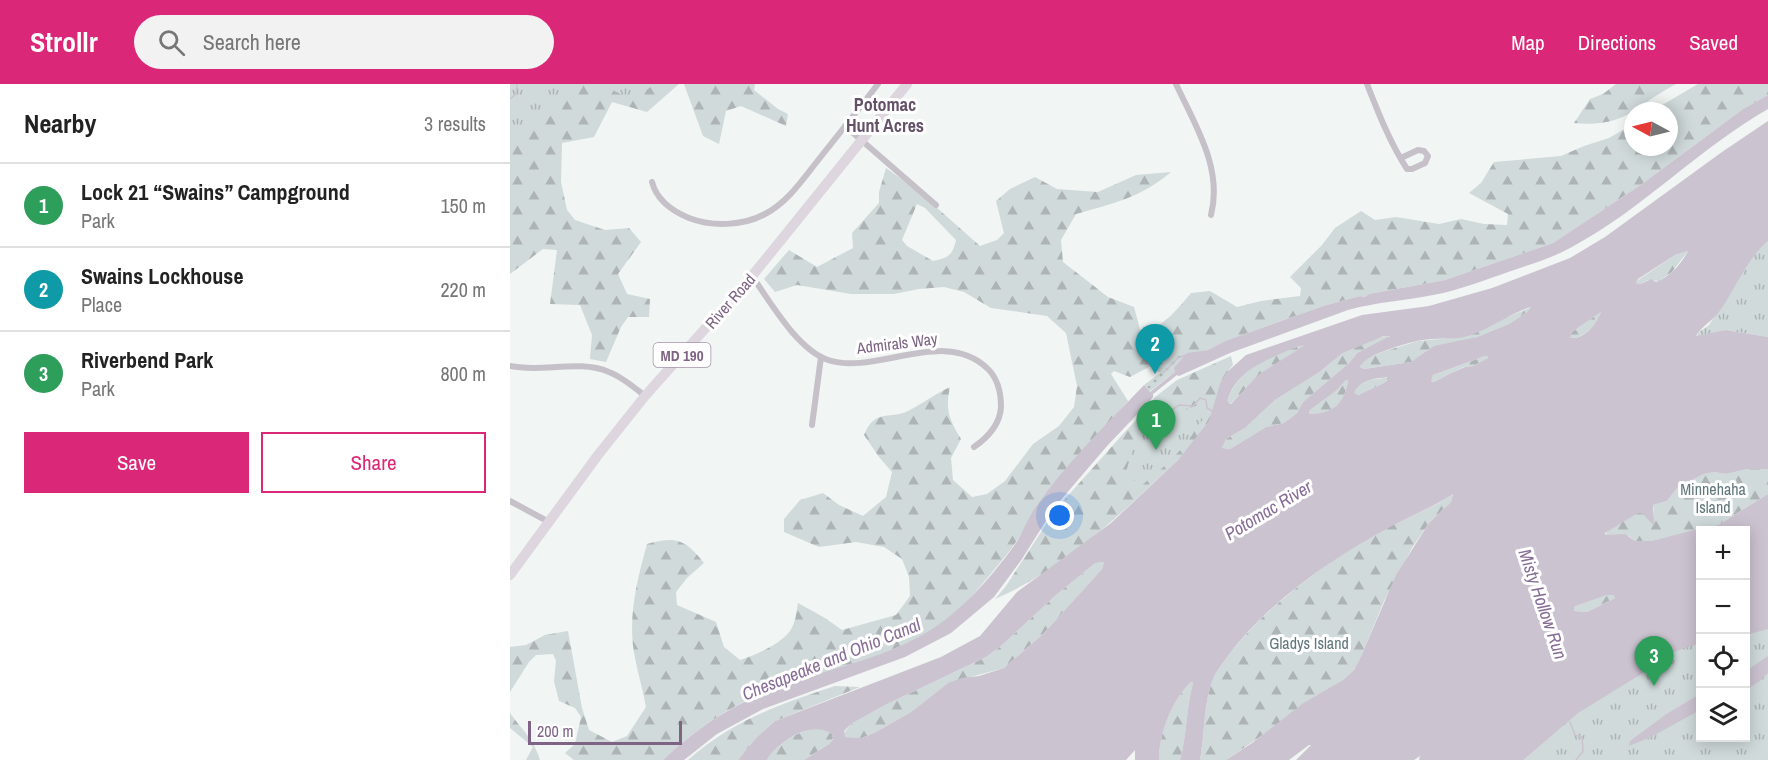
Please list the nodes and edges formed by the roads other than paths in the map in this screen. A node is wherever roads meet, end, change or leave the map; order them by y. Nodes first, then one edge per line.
1 (878, 84) edge
2 (907, 84) edge
3 (1176, 84) edge
4 (1367, 84) edge
5 (845, 126) junction
6 (861, 140) junction
7 (1401, 158) dead end
8 (652, 182) dead end
9 (936, 205) dead end
10 (1211, 215) dead end
11 (752, 276) junction
12 (821, 357) junction
13 (510, 366) edge
14 (645, 396) junction
15 (812, 425) dead end
16 (974, 447) dead end
17 (510, 501) edge
18 (549, 522) junction
19 (510, 575) edge

1 - 5 street
2 - 6 main road, River Road / MD 190
3 - 10 street
4 - 7 street
5 - 6 street
5 - 8 street
6 - 9 street
6 - 11 main road, River Road / MD 190
11 - 12 street, Admirals Way
11 - 14 main road, River Road / MD 190
12 - 15 street
12 - 16 street, Admirals Way
13 - 14 street
14 - 18 main road, River Road / MD 190
17 - 18 street
18 - 19 main road, River Road / MD 190

